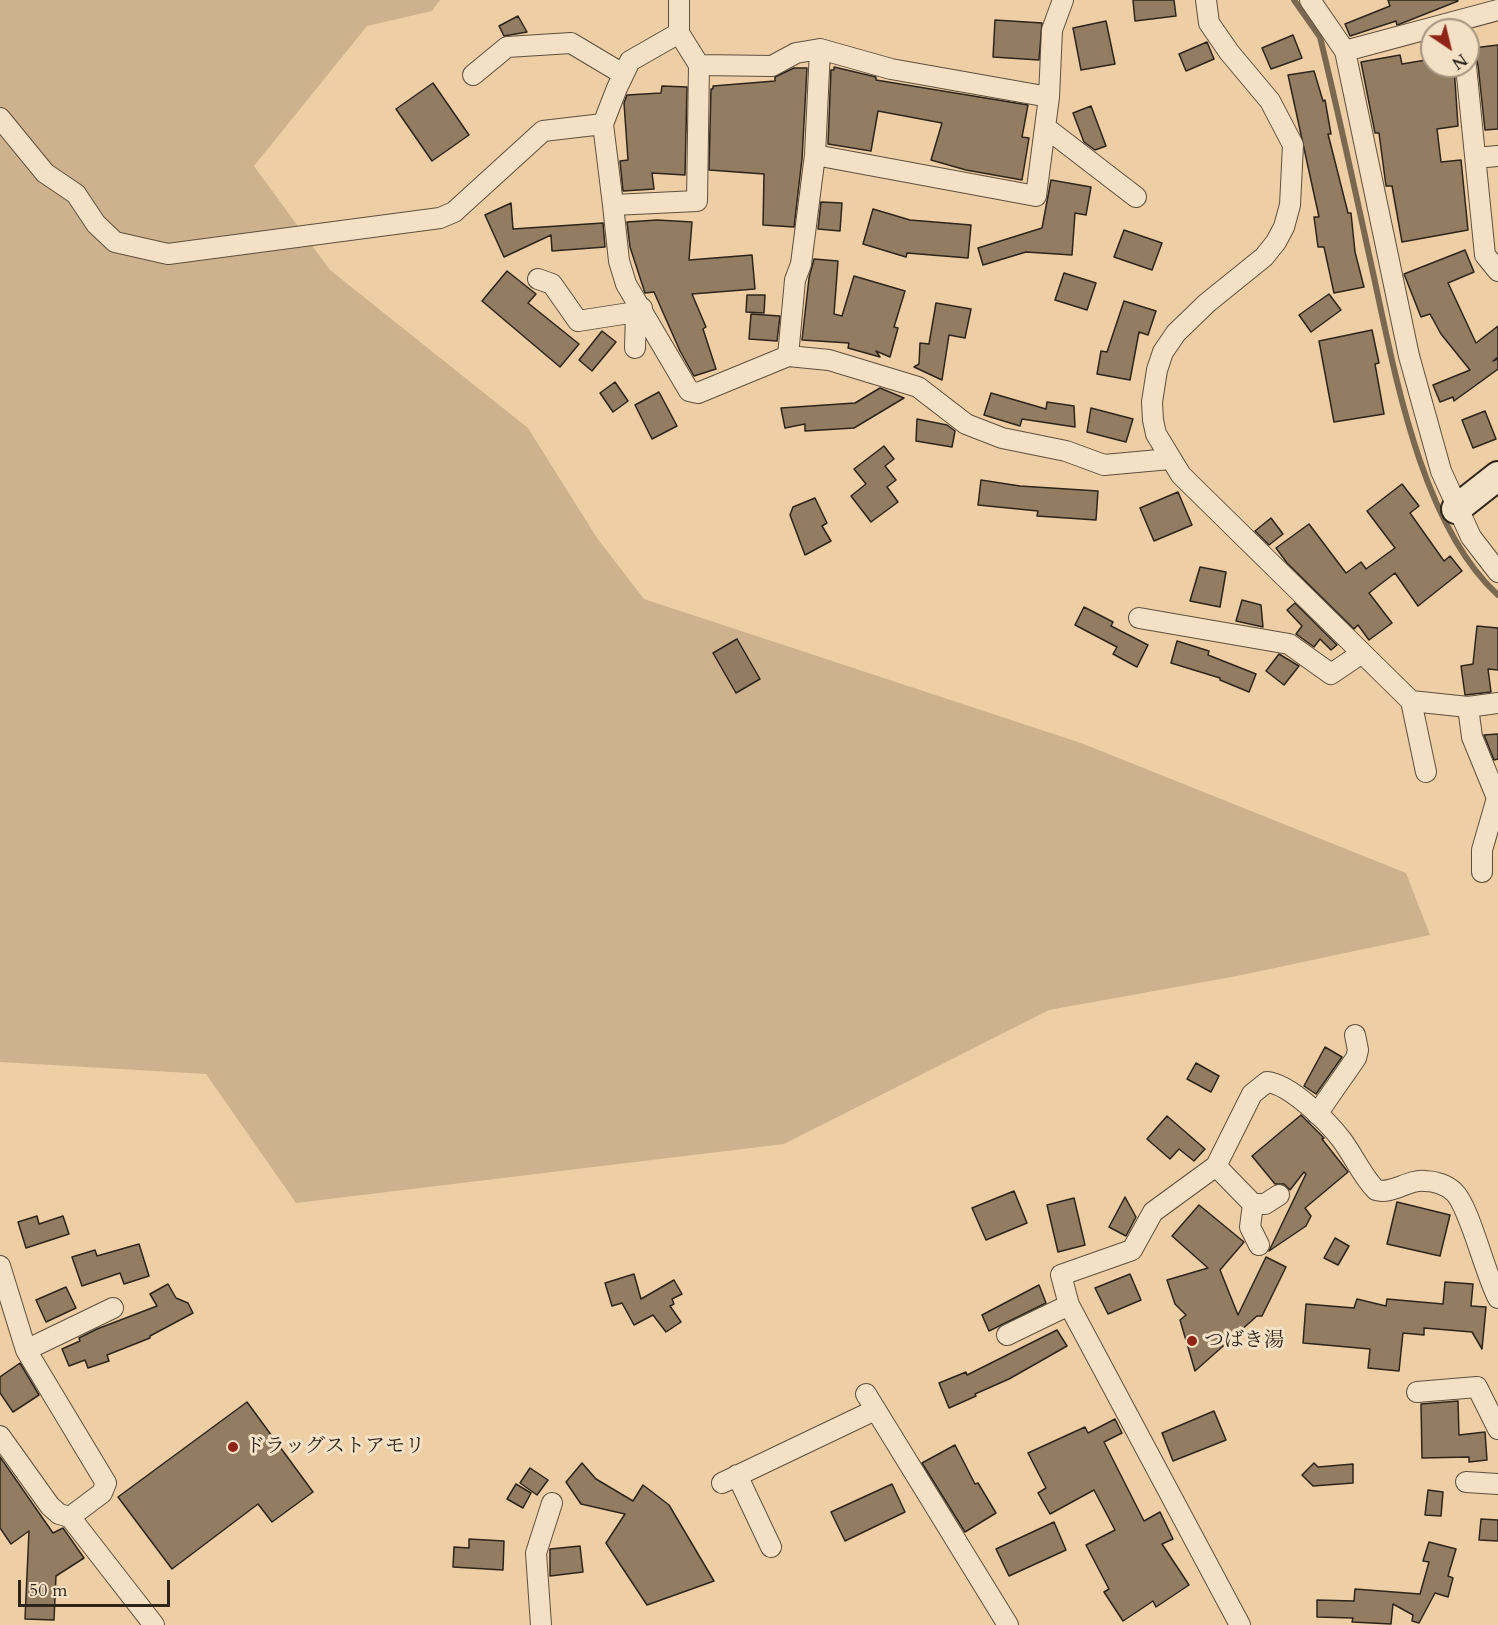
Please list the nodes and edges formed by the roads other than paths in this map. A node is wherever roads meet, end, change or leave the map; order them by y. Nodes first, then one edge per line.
1 (679, 0) edge
2 (1063, 0) edge
3 (1206, 0) edge
4 (1310, 0) edge
5 (1498, 10) edge
6 (1477, 18) edge
7 (679, 33) junction
8 (1420, 34) edge
9 (820, 49) junction
10 (1345, 51) junction
11 (699, 65) junction
12 (623, 74) junction
13 (473, 75) dead end
14 (1467, 78) edge
15 (1049, 97) junction
16 (0, 118) edge
17 (603, 124) junction
18 (1045, 127) junction
19 (815, 155) junction
20 (1498, 156) edge
21 (1476, 158) junction
22 (1136, 197) dead end
23 (613, 205) junction
24 (1498, 271) edge
25 (538, 279) dead end
26 (639, 310) junction
27 (635, 348) dead end
28 (788, 356) junction
29 (1170, 459) junction
30 (1498, 476) edge
31 (1456, 509) junction
32 (1498, 572) edge
33 (1139, 618) dead end
34 (1362, 653) junction
35 (1411, 701) junction
36 (1498, 703) edge
37 (1468, 707) junction
38 (1426, 772) dead end
39 (1482, 872) dead end
40 (1355, 1035) dead end
41 (1317, 1114) junction
42 (1216, 1166) junction
43 (1279, 1195) dead end
44 (1253, 1204) junction
45 (1259, 1245) dead end
46 (0, 1266) edge
47 (1498, 1298) edge
48 (1069, 1305) junction
49 (113, 1308) dead end
50 (1007, 1335) dead end
51 (26, 1350) junction
52 (1417, 1392) dead end
53 (1498, 1428) edge
54 (0, 1436) edge
55 (1466, 1482) dead end
56 (1498, 1484) edge
57 (552, 1503) dead end
58 (70, 1517) junction
59 (771, 1547) dead end
60 (154, 1625) edge
61 (541, 1625) edge
62 (1008, 1625) edge
63 (1240, 1625) edge

1 - 7 street
2 - 15 street
3 - 29 street
4 - 10 street
5 - 6 street
7 - 11 street
7 - 12 street
8 - 10 street
9 - 11 street
9 - 15 street
9 - 19 street
10 - 31 street
11 - 23 street
12 - 13 street
12 - 17 street
14 - 21 street
15 - 18 street
16 - 17 street
17 - 23 street
18 - 19 street
18 - 22 street
19 - 28 street
20 - 21 street
21 - 24 street
23 - 26 street
25 - 26 street
26 - 27 street
26 - 28 street
28 - 29 street
29 - 34 street
30 - 31 street
31 - 32 street
33 - 34 street
34 - 35 street
35 - 37 street
35 - 38 street
36 - 37 street
37 - 39 street
40 - 41 street
41 - 42 street
41 - 47 street
42 - 44 street
42 - 48 street
43 - 44 street
44 - 45 street
46 - 51 street
48 - 50 street
48 - 63 street
49 - 51 street
51 - 58 street
52 - 53 street
54 - 58 street
55 - 56 street
57 - 61 street
58 - 60 street
59 - 62 street

